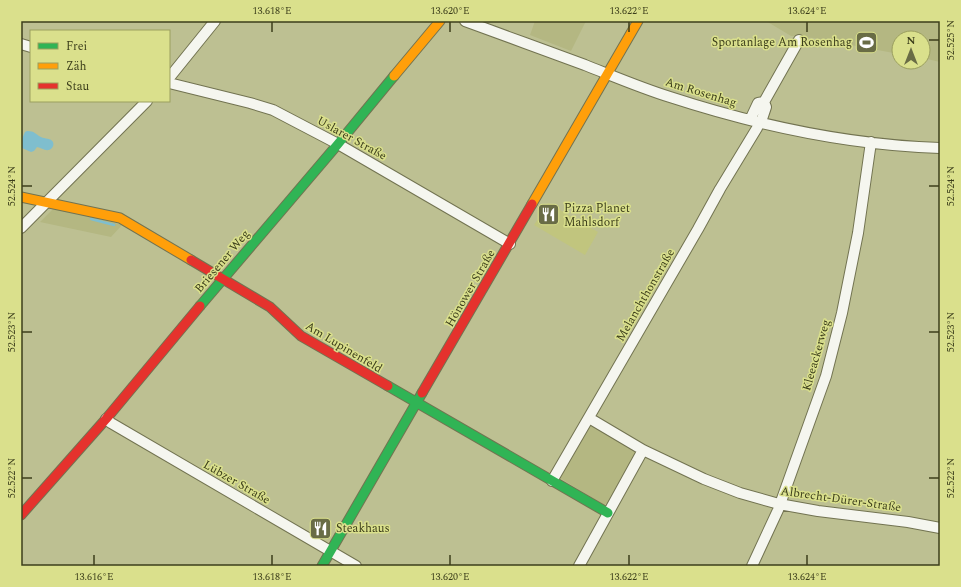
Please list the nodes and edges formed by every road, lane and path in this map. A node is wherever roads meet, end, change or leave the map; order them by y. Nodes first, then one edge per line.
1 (214, 21) edge
2 (440, 21) edge
3 (465, 21) edge
4 (638, 21) edge
5 (799, 40) dead end
6 (608, 74) junction
7 (170, 77) edge
8 (170, 83) edge
9 (146, 102) edge
10 (757, 121) junction
11 (871, 142) junction
12 (338, 144) junction
13 (940, 148) edge
14 (21, 197) edge
15 (47, 202) junction
16 (21, 228) edge
17 (510, 244) junction
18 (222, 278) junction
19 (416, 403) junction
20 (589, 418) junction
21 (106, 419) junction
22 (643, 450) junction
23 (552, 481) junction
24 (779, 504) junction
25 (608, 513) junction
26 (21, 515) edge
27 (940, 528) edge
28 (330, 551) junction
29 (322, 566) edge
30 (356, 566) edge
31 (579, 566) edge
32 (752, 566) edge

1 - 7 street
2 - 12 street, Briesener Weg
3 - 6 street, Am Rosenhag
4 - 6 street, Hönower Straße
5 - 10 street, Melanchthonstraße
6 - 10 street, Am Rosenhag
6 - 17 street, Hönower Straße
8 - 12 street, Uslarer Straße
9 - 15 street
10 - 11 street, Am Rosenhag
10 - 20 street, Melanchthonstraße
11 - 13 street, Am Rosenhag
11 - 24 street, Kleeackerweg
12 - 17 street, Uslarer Straße
12 - 18 street, Briesener Weg
14 - 15 street, Am Lupinenfeld
15 - 16 street
15 - 18 street, Am Lupinenfeld
17 - 19 street, Hönower Straße
18 - 19 street, Am Lupinenfeld
18 - 21 street, Briesener Weg
19 - 23 street, Am Lupinenfeld
19 - 28 street, Hönower Straße
20 - 22 street, Albrecht-Dürer-Straße
20 - 23 street, Melanchthonstraße
21 - 26 street, Briesener Weg
21 - 28 street, Lübzer Straße
22 - 24 street, Albrecht-Dürer-Straße
22 - 25 street
23 - 25 street, Am Lupinenfeld
24 - 27 street, Albrecht-Dürer-Straße
24 - 32 street, Kleeackerweg
25 - 31 street
28 - 29 street, Hönower Straße
28 - 30 street, Lübzer Straße

